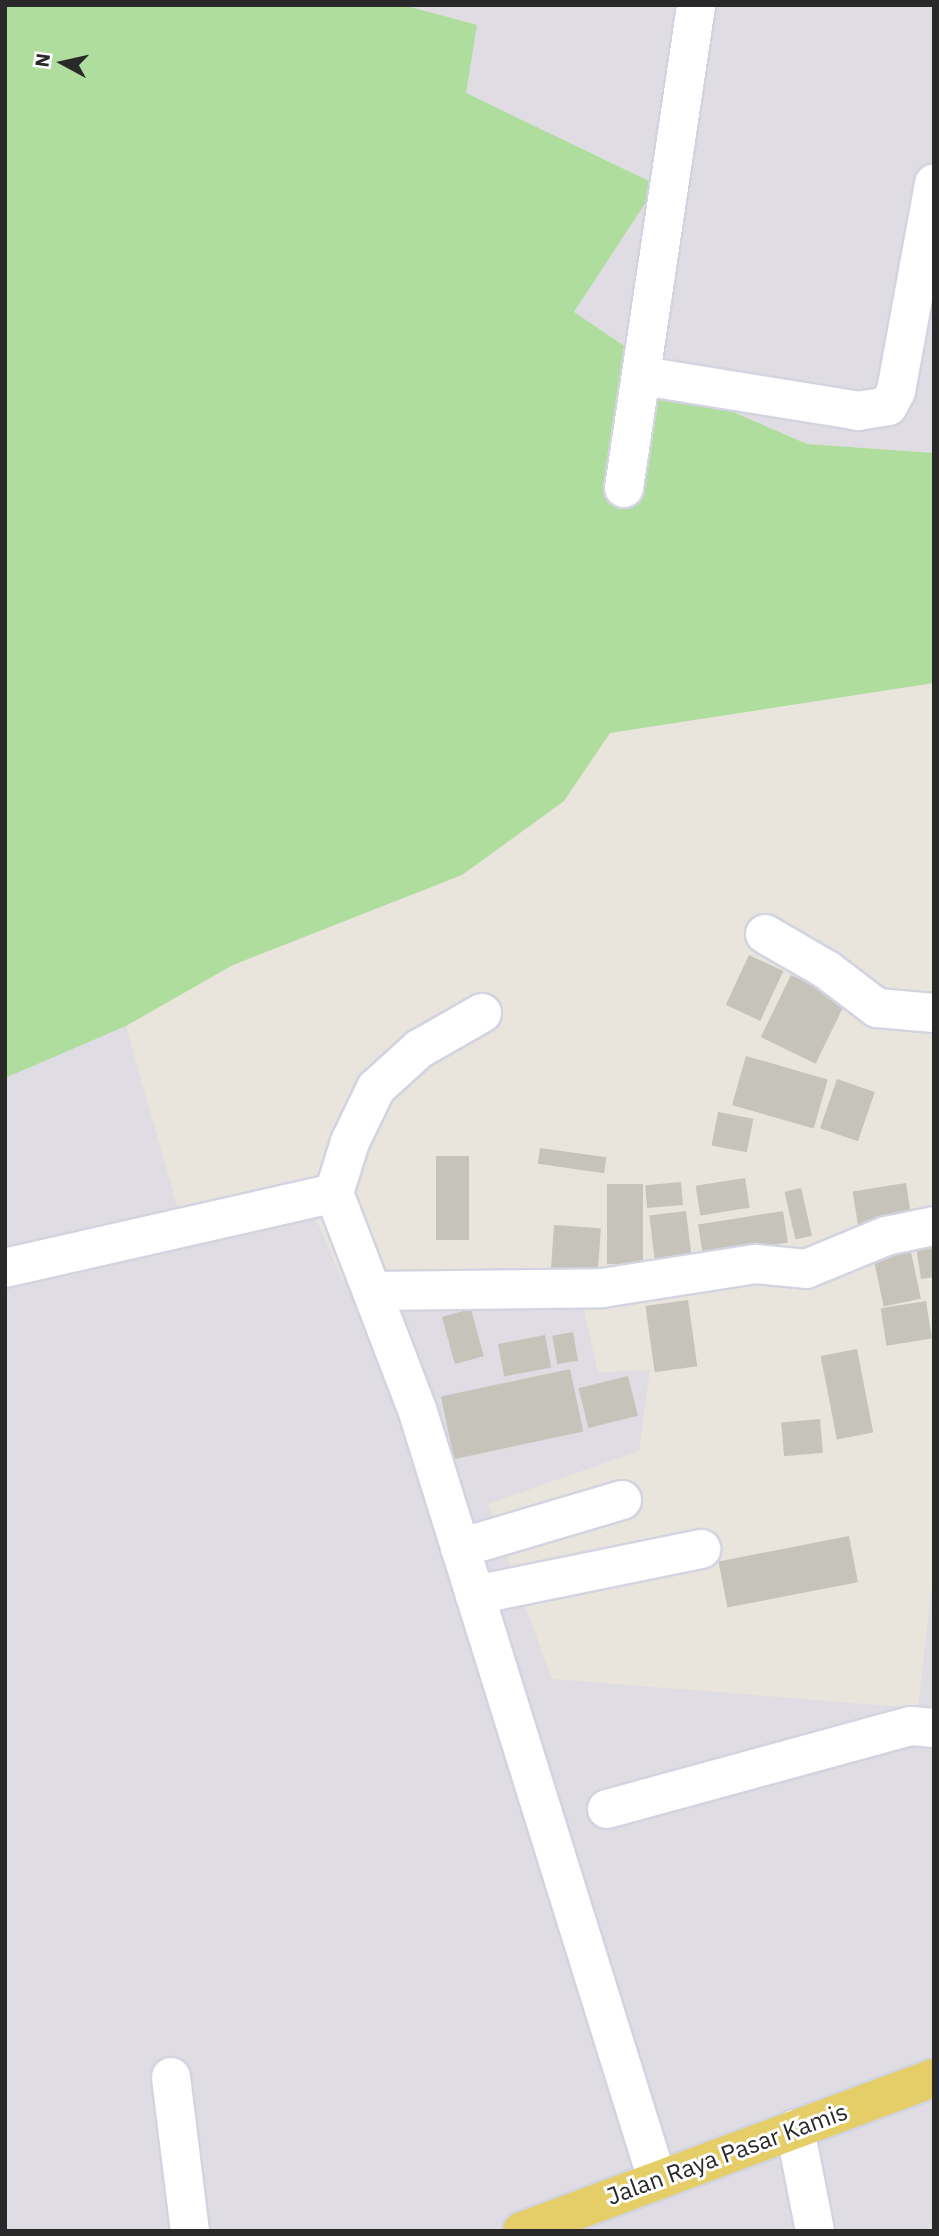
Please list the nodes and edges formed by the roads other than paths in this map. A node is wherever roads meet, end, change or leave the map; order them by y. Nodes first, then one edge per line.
1 (696, 5) edge
2 (934, 184) edge
3 (643, 376) junction
4 (624, 488) dead end
5 (765, 934) dead end
6 (482, 1013) dead end
7 (934, 1013) edge
8 (334, 1193) junction
9 (934, 1226) edge
10 (5, 1268) edge
11 (372, 1291) junction
12 (622, 1500) dead end
13 (460, 1548) junction
14 (701, 1549) dead end
15 (475, 1595) junction
16 (934, 1728) edge
17 (607, 1808) dead end
18 (171, 2077) dead end
19 (934, 2078) edge
20 (795, 2129) junction
21 (657, 2179) junction
22 (190, 2231) edge
23 (522, 2231) edge
24 (815, 2231) edge

1 - 3 street
2 - 3 street
3 - 4 street
5 - 7 street
6 - 8 street
8 - 10 street
8 - 11 street
9 - 11 street
11 - 13 street
12 - 13 street
13 - 15 street
14 - 15 street
15 - 21 street
16 - 17 street
18 - 22 street
19 - 20 main road, Jalan Raya Pasar Kamis
20 - 21 main road, Jalan Raya Pasar Kamis
20 - 24 street
21 - 23 main road, Jalan Raya Pasar Kamis

